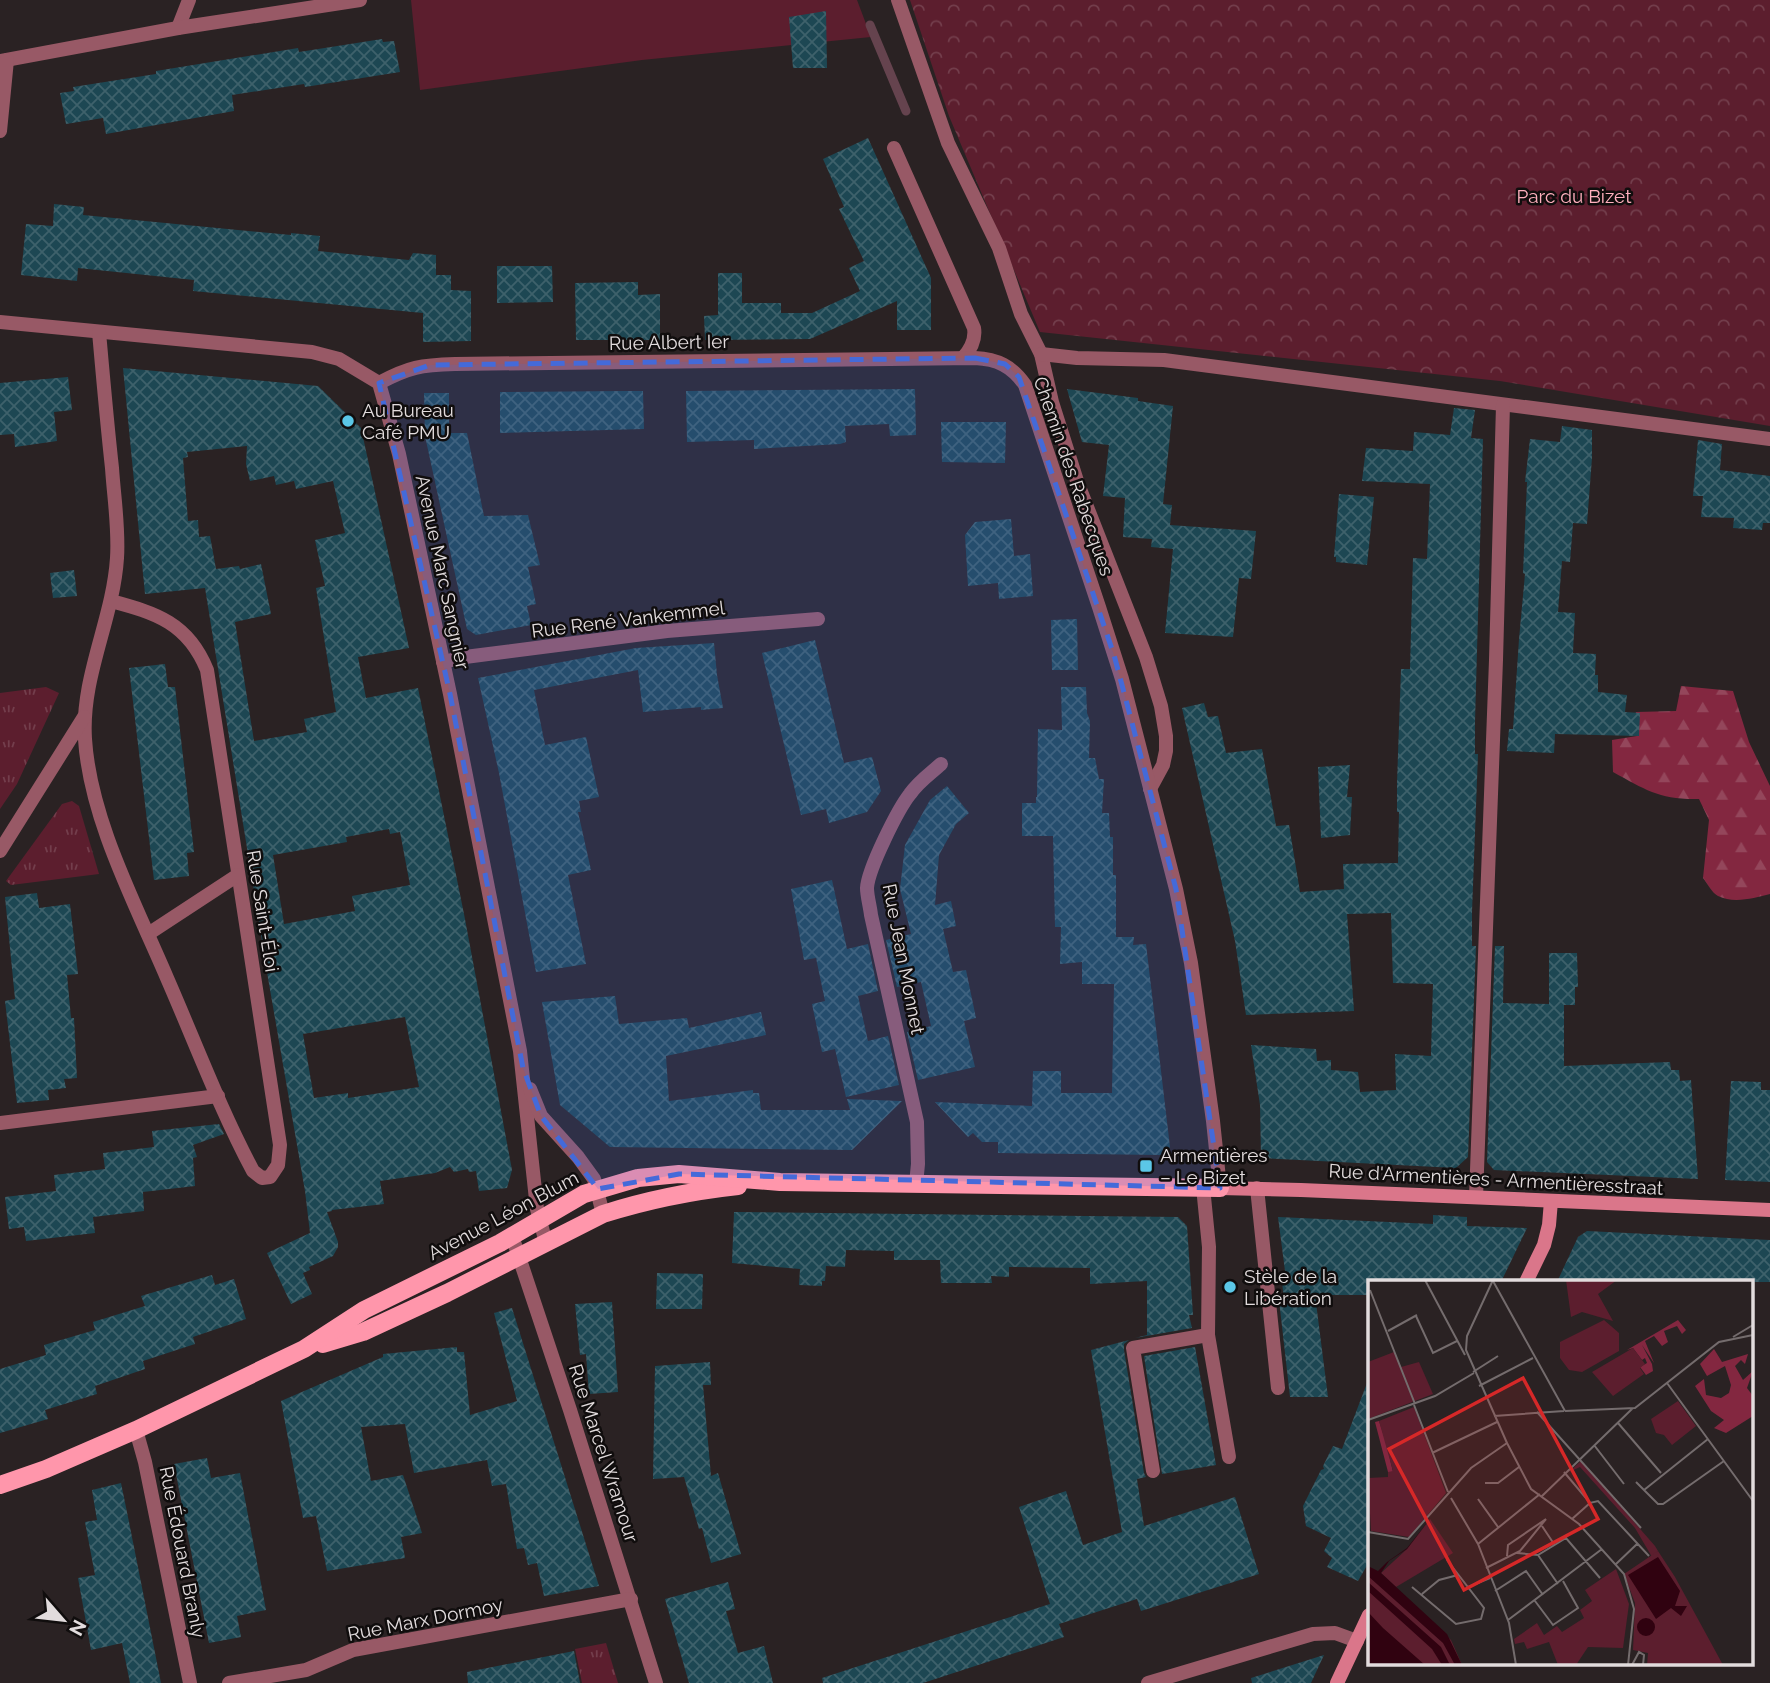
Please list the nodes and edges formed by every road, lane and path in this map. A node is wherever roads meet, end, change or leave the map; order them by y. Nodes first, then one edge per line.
1 (189, 0) edge
2 (360, 0) edge
3 (898, 0) edge
4 (178, 28) junction
5 (4, 61) edge
6 (0, 131) edge
7 (894, 148) dead end
8 (0, 322) edge
9 (99, 332) junction
10 (1041, 354) junction
11 (963, 358) junction
12 (379, 383) junction
13 (1503, 405) junction
14 (1770, 439) edge
15 (111, 601) junction
16 (818, 619) dead end
17 (443, 662) junction
18 (84, 716) junction
19 (942, 764) dead end
20 (1150, 789) junction
21 (0, 851) edge
22 (238, 875) junction
23 (148, 934) junction
24 (523, 1068) junction
25 (218, 1096) junction
26 (0, 1123) edge
27 (780, 1182) junction
28 (916, 1184) junction
29 (1211, 1188) junction
30 (1257, 1188) junction
31 (598, 1189) junction
32 (1476, 1197) junction
33 (1551, 1201) junction
34 (1770, 1210) edge
35 (603, 1214) junction
36 (539, 1220) junction
37 (512, 1236) junction
38 (546, 1243) junction
39 (519, 1256) junction
40 (1528, 1280) edge
41 (1208, 1335) junction
42 (304, 1349) junction
43 (1278, 1388) dead end
44 (136, 1430) junction
45 (1229, 1457) dead end
46 (1153, 1471) dead end
47 (0, 1485) edge
48 (631, 1599) junction
49 (1368, 1617) edge
50 (1357, 1641) junction
51 (190, 1683) edge
52 (229, 1683) edge
53 (656, 1683) edge
54 (1148, 1683) edge
55 (1337, 1683) edge

1 - 4 street
2 - 4 street
3 - 10 street
4 - 5 street
5 - 6 street
7 - 11 street
8 - 9 street
9 - 12 street
9 - 15 street, Rue Saint-Éloi
10 - 13 street
10 - 20 street
11 - 12 street, Rue Albert Ier
11 - 20 street, Chemin des Rabecques
12 - 17 street, Avenue Marc Sangnier
13 - 14 street
13 - 32 street
15 - 18 street, Rue Saint-Éloi
15 - 22 street, Rue Saint-Éloi
16 - 17 street, Rue René Vankemmel
17 - 24 street, Avenue Marc Sangnier
18 - 21 street
18 - 23 street, Rue Saint-Éloi
19 - 28 street, Rue Jean Monnet
20 - 29 street, Chemin des Rabecques
22 - 23 street
22 - 25 street, Rue Saint-Éloi
23 - 25 street, Rue Saint-Éloi
24 - 31 street, Avenue Marc Sangnier
24 - 36 street, Avenue Marc Sangnier
25 - 26 street
27 - 28 main road, Avenue Léon Blum
27 - 31 main road, Avenue Léon Blum
27 - 35 main road, Avenue Léon Blum
28 - 29 main road, Avenue Léon Blum
29 - 30 street, Rue d'Armentières - Armentièresstraat
29 - 41 street, Chemin des Rabecques
30 - 32 street, Rue d'Armentières - Armentièresstraat
30 - 43 street
31 - 35 street, Avenue Marc Sangnier
31 - 36 main road, Avenue Léon Blum
32 - 33 street, Rue d'Armentières - Armentièresstraat
33 - 34 street, Rue d'Armentières - Armentièresstraat
33 - 40 street
35 - 38 main road, Avenue Léon Blum
36 - 37 main road, Avenue Léon Blum
36 - 38 street, Avenue Marc Sangnier
37 - 39 street, Rue Marcel Wramour
37 - 42 main road, Avenue Léon Blum
38 - 39 main road, Avenue Léon Blum
39 - 42 main road, Avenue Léon Blum
39 - 48 street, Rue Marcel Wramour
41 - 45 street, Chemin des Rabecques
41 - 46 street
42 - 44 main road, Avenue Léon Blum
44 - 47 main road, Avenue Léon Blum
44 - 51 street, Rue Édouard Branly
48 - 52 street, Rue Marx Dormoy
48 - 53 street, Rue Marcel Wramour
49 - 50 street
50 - 54 street
50 - 55 street

